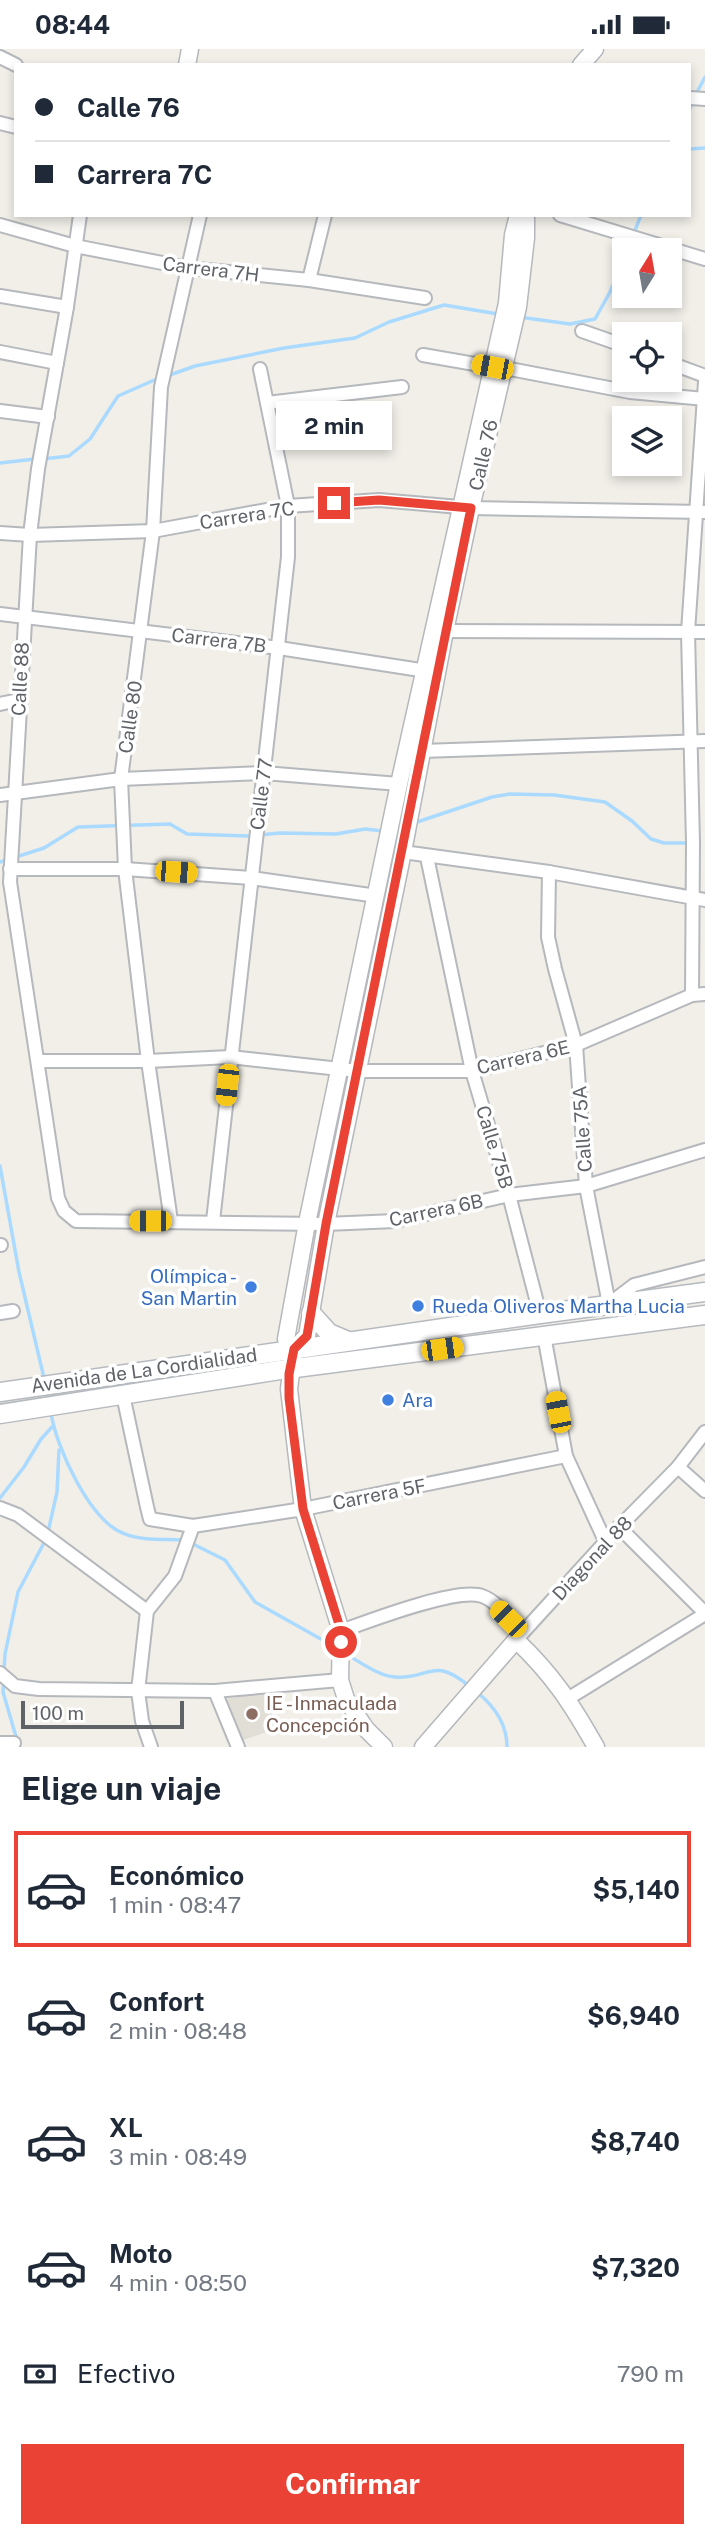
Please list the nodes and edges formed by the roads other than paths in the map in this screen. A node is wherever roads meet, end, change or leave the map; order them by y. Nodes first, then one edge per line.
1 (595, 49) edge
2 (583, 63) edge
3 (80, 217) edge
4 (200, 217) edge
5 (325, 217) edge
6 (518, 217) edge
7 (526, 217) edge
8 (566, 217) edge
9 (0, 225) edge
10 (75, 246) junction
11 (705, 259) edge
12 (188, 268) junction
13 (309, 280) junction
14 (0, 296) edge
15 (425, 298) dead end
16 (512, 305) junction
17 (67, 307) junction
18 (582, 331) dead end
19 (612, 341) edge
20 (0, 352) edge
21 (424, 355) dead end
22 (57, 363) junction
23 (499, 367) junction
24 (682, 367) edge
25 (260, 369) dead end
26 (705, 376) edge
27 (705, 382) edge
28 (402, 387) dead end
29 (705, 399) edge
30 (267, 403) junction
31 (0, 411) edge
32 (48, 417) junction
33 (288, 506) junction
34 (465, 508) junction
35 (701, 512) edge
36 (153, 531) junction
37 (0, 533) edge
38 (30, 535) junction
39 (0, 614) edge
40 (24, 617) junction
41 (142, 630) junction
42 (445, 631) junction
43 (688, 632) junction
44 (705, 632) edge
45 (279, 647) junction
46 (431, 672) junction
47 (19, 700) junction
48 (0, 703) edge
49 (705, 741) edge
50 (691, 742) junction
51 (422, 751) junction
52 (264, 773) junction
53 (121, 779) junction
54 (399, 784) junction
55 (7, 795) edge
56 (699, 843) edge
57 (402, 852) junction
58 (427, 857) junction
59 (10, 869) junction
60 (125, 869) junction
61 (549, 871) junction
62 (251, 878) junction
63 (377, 895) junction
64 (699, 899) edge
65 (699, 995) edge
66 (576, 1045) junction
67 (230, 1057) junction
68 (37, 1061) junction
69 (148, 1061) junction
70 (341, 1069) junction
71 (472, 1070) junction
72 (358, 1071) junction
73 (705, 1150) edge
74 (586, 1186) junction
75 (509, 1195) junction
76 (76, 1221) joint
77 (171, 1221) junction
78 (213, 1221) junction
79 (307, 1223) junction
80 (326, 1224) junction
81 (705, 1268) edge
82 (705, 1292) edge
83 (609, 1304) junction
84 (311, 1313) junction
85 (540, 1314) junction
86 (705, 1315) edge
87 (544, 1335) junction
88 (348, 1341) junction
89 (294, 1349) junction
90 (290, 1369) junction
91 (0, 1392) edge
92 (123, 1395) junction
93 (0, 1413) edge
94 (705, 1432) edge
95 (566, 1456) junction
96 (678, 1467) junction
97 (705, 1491) edge
98 (0, 1508) edge
99 (303, 1509) junction
100 (193, 1526) junction
101 (619, 1527) junction
102 (606, 1543) junction
103 (147, 1611) junction
104 (705, 1613) edge
105 (341, 1636) junction
106 (519, 1636) junction
107 (0, 1674) edge
108 (340, 1680) junction
109 (138, 1691) junction
110 (215, 1691) junction
111 (569, 1698) junction
112 (0, 1743) edge
113 (14, 1743) dead end
114 (151, 1747) edge
115 (238, 1747) edge
116 (384, 1747) edge
117 (423, 1747) edge
118 (596, 1747) edge

1 - 2 street
3 - 10 street, Calle 88
4 - 12 street, Calle 80
5 - 13 street
6 - 16 street, Calle 76
7 - 16 street, Calle 76
8 - 11 street
9 - 10 street, Carrera 7H
10 - 12 street, Carrera 7H
10 - 17 street, Calle 88
12 - 13 street, Carrera 7H
12 - 36 street, Calle 80
13 - 15 street, Carrera 7H
14 - 17 street
16 - 23 street, Calle 76
17 - 22 street, Calle 88
18 - 19 street
20 - 22 street
21 - 23 street
22 - 32 street, Calle 88
23 - 29 street
23 - 34 street, Calle 76
24 - 26 street
25 - 30 street, Calle 77
27 - 29 street
28 - 30 street
29 - 35 street
30 - 33 street, Calle 77
31 - 32 street
32 - 38 street, Calle 88
33 - 34 street, Carrera 7C
33 - 36 street, Carrera 7C
33 - 45 street, Calle 77
34 - 35 street, Carrera 7C
34 - 42 street, Calle 76
34 - 46 street, Calle 76
35 - 43 street
36 - 38 street, Carrera 7C
36 - 41 street, Calle 80
37 - 38 street, Carrera 7C
38 - 40 street, Calle 88
39 - 40 street, Carrera 7B
40 - 41 street, Carrera 7B
40 - 47 street, Calle 88
41 - 45 street, Carrera 7B
41 - 53 street, Calle 80
42 - 43 street
42 - 46 street, Calle 76
43 - 44 street
43 - 50 street
45 - 46 street, Carrera 7B
45 - 52 street, Calle 77
46 - 51 street, Calle 76
46 - 54 street, Calle 76
47 - 48 street
47 - 55 street, Calle 88
49 - 50 street
50 - 51 street
50 - 56 street
51 - 57 street, Calle 76
52 - 53 street
52 - 54 street
52 - 62 street, Calle 77
53 - 55 street
53 - 60 street, Calle 80
54 - 63 street, Calle 76
55 - 59 street, Calle 88
56 - 64 street
57 - 58 street
57 - 72 street, Calle 76
58 - 61 street
58 - 71 street, Calle 75B
59 - 60 street
59 - 68 street, Calle 88
60 - 62 street
60 - 69 street, Calle 80
61 - 64 street
61 - 66 street, Calle 75A
62 - 63 street
62 - 67 street, Calle 77
63 - 70 street, Calle 76
64 - 65 street
65 - 66 street, Carrera 6E
66 - 71 street, Carrera 6E
66 - 74 street, Calle 75A
67 - 69 street, Carrera 6E
67 - 70 street, Carrera 6E
67 - 78 street, Calle 77
68 - 69 street, Carrera 6E
68 - 76 street, Calle 88
69 - 77 street, Calle 80
70 - 72 street, Carrera 6E
70 - 79 street, Calle 76
71 - 72 street, Carrera 6E
71 - 75 street, Calle 75B
72 - 80 street, Calle 76
73 - 74 street, Carrera 6B
74 - 75 street, Carrera 6B
74 - 83 street, Calle 75A
75 - 80 street, Carrera 6B
75 - 85 street, Calle 75B
76 - 77 street, Carrera 6B
77 - 78 street, Carrera 6B
78 - 79 street, Carrera 6B
79 - 80 street, Carrera 6B
79 - 89 street, Calle 76
80 - 84 street, Calle 76
81 - 83 street
82 - 83 main road, Avenida de La Cordialidad
83 - 85 main road, Avenida de La Cordialidad
84 - 88 main road
84 - 89 street, Calle 76
85 - 88 main road, Avenida de La Cordialidad
86 - 87 main road, Avenida de La Cordialidad
87 - 90 main road, Avenida de La Cordialidad
87 - 95 street
88 - 89 main road, Avenida de La Cordialidad
89 - 90 street, Calle 76
89 - 91 main road, Avenida de La Cordialidad
90 - 92 main road, Avenida de La Cordialidad
90 - 99 street, Calle 76
92 - 93 main road, Avenida de La Cordialidad
92 - 100 street, Carrera 5F
94 - 96 street, Diagonal 88
95 - 99 street, Carrera 5F
95 - 102 street
96 - 97 street
96 - 101 street, Diagonal 88
98 - 103 street
99 - 100 street, Carrera 5F
99 - 105 street, Calle 76
100 - 103 street
101 - 102 street, Diagonal 88
101 - 104 street
102 - 106 street, Diagonal 88
103 - 109 street
104 - 111 street
105 - 106 street
105 - 108 street, Calle 76
106 - 111 street
106 - 117 street, Diagonal 88
107 - 109 street
108 - 110 street
108 - 116 street, Calle 76
109 - 110 street
109 - 114 street
110 - 115 street
111 - 118 street
112 - 113 street

